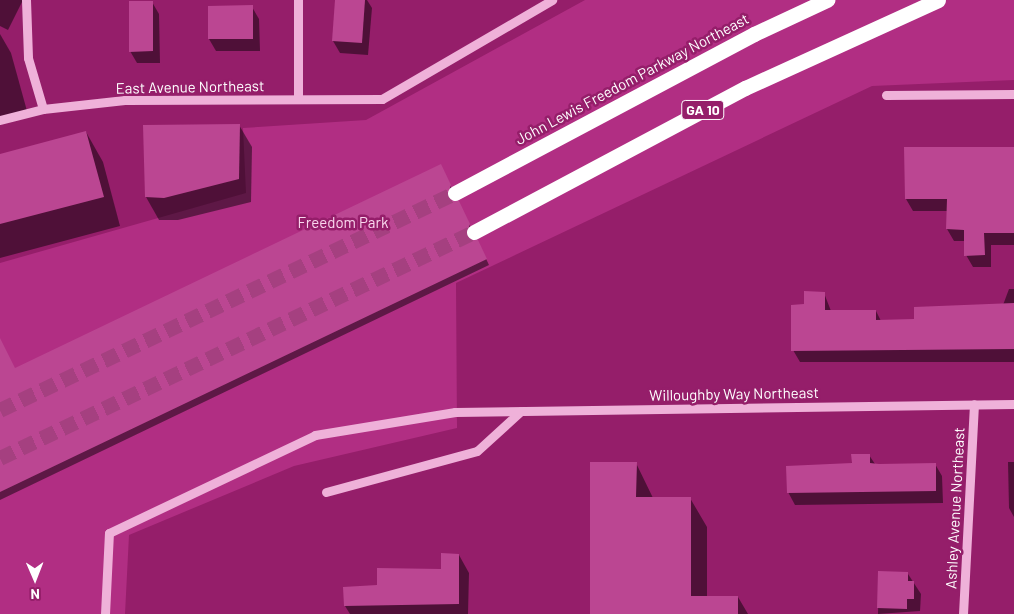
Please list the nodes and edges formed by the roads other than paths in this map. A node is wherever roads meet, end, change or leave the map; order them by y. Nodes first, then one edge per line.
1 (26, 0) edge
2 (298, 0) edge
3 (552, 0) edge
4 (827, 0) edge
5 (938, 0) edge
6 (1014, 94) edge
7 (886, 95) dead end
8 (298, 99) junction
9 (43, 109) junction
10 (0, 120) edge
11 (455, 193) tunnel mouth
12 (474, 232) tunnel mouth
13 (974, 404) junction
14 (1014, 404) edge
15 (521, 411) junction
16 (326, 492) dead end
17 (105, 614) edge
18 (964, 614) edge

1 - 9 street
2 - 8 street
3 - 8 street, East Avenue Northeast
4 - 11 highway, John Lewis Freedom Parkway Northeast
5 - 12 highway, GA 10
6 - 7 street
8 - 9 street, East Avenue Northeast
9 - 10 street, East Avenue Northeast
13 - 14 street, Willoughby Way Northeast
13 - 15 street, Willoughby Way Northeast
13 - 18 street, Ashley Avenue Northeast
15 - 16 street
15 - 17 street, Willoughby Way Northeast

